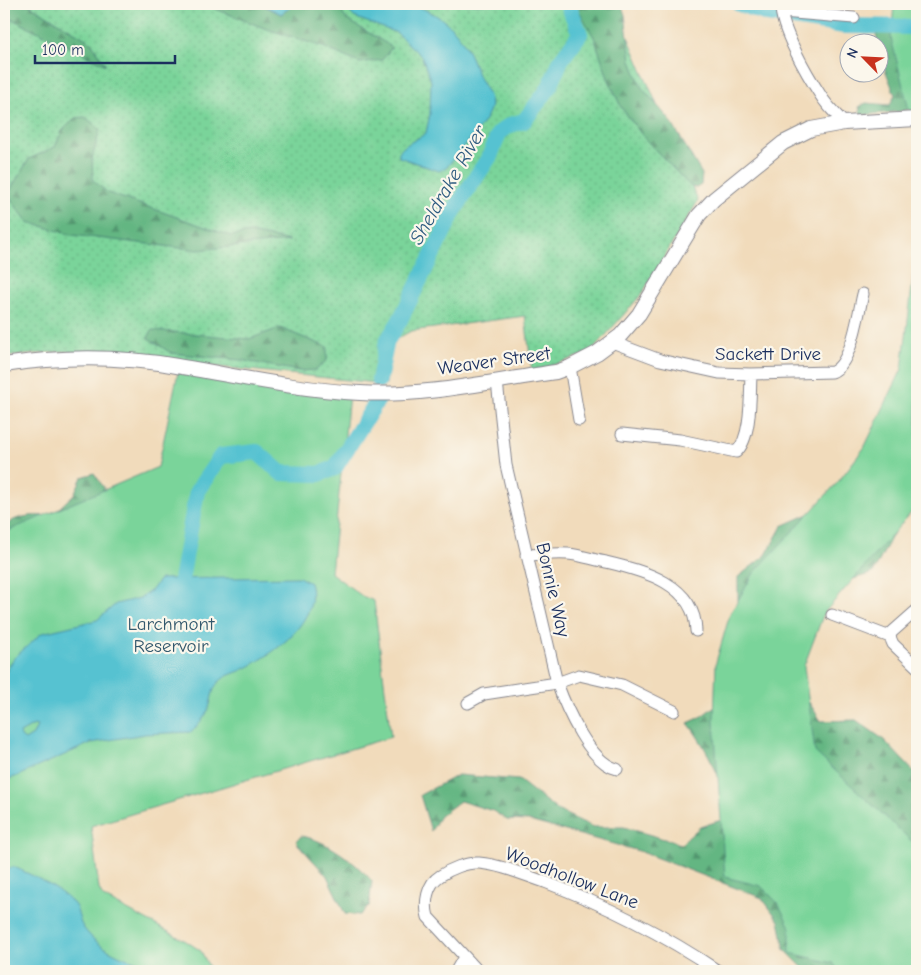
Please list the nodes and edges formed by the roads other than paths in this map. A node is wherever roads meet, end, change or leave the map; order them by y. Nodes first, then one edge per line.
1 (781, 8) edge
2 (854, 18) dead end
3 (917, 119) edge
4 (844, 123) junction
5 (863, 294) dead end
6 (612, 342) junction
7 (4, 365) edge
8 (570, 367) junction
9 (751, 374) junction
10 (497, 381) junction
11 (579, 420) dead end
12 (622, 434) dead end
13 (526, 555) junction
14 (917, 610) edge
15 (832, 615) dead end
16 (696, 631) dead end
17 (890, 638) junction
18 (917, 667) edge
19 (557, 683) junction
20 (468, 703) dead end
21 (674, 711) dead end
22 (617, 769) dead end
23 (464, 957) junction
24 (456, 971) edge
25 (478, 971) edge
26 (718, 971) edge

1 - 2 street
1 - 4 street
3 - 4 main road, Weaver Street
4 - 6 main road, Weaver Street
5 - 9 street, Sackett Drive
6 - 8 main road, Weaver Street
6 - 9 street, Sackett Drive
7 - 10 main road, Weaver Street
8 - 10 main road, Weaver Street
8 - 11 street
9 - 12 street
10 - 13 street, Bonnie Way
13 - 16 street
13 - 19 street, Bonnie Way
14 - 17 street
15 - 17 street
17 - 18 street
19 - 20 street
19 - 21 street
19 - 22 street, Bonnie Way
23 - 24 street
23 - 25 street
23 - 26 street, Woodhollow Lane

